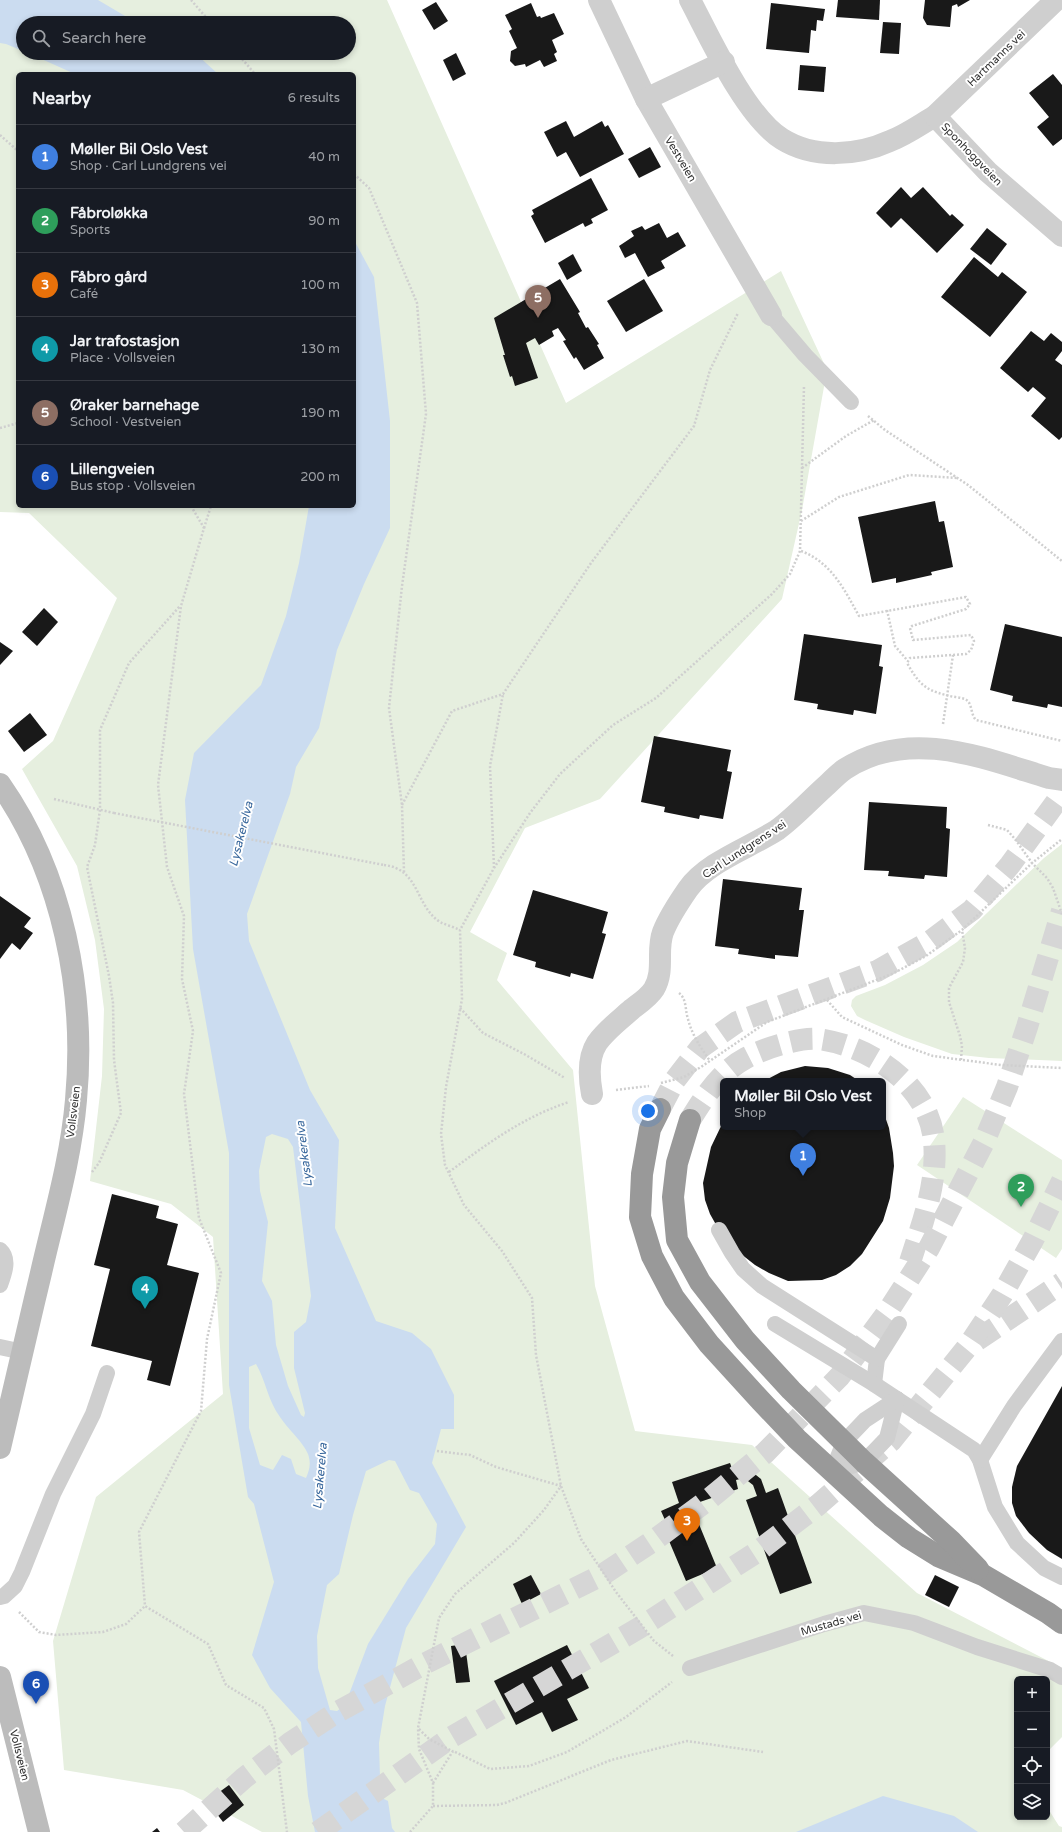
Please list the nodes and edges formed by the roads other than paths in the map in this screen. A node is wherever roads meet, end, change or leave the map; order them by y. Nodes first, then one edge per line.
1 (599, 0) edge
2 (690, 0) edge
3 (1056, 0) edge
4 (724, 62) junction
5 (646, 99) junction
6 (936, 116) junction
7 (1062, 236) edge
8 (771, 314) joint
9 (851, 402) road end
10 (1062, 780) edge
11 (0, 784) edge
12 (592, 1094) road end
13 (660, 1110) tunnel mouth
14 (690, 1120) tunnel mouth
15 (719, 1230) dead end
16 (0, 1250) edge
17 (0, 1285) edge
18 (774, 1324) dead end
19 (899, 1324) dead end
20 (1062, 1341) edge
21 (0, 1347) edge
22 (22, 1352) junction
23 (877, 1359) junction
24 (107, 1373) dead end
25 (874, 1384) junction
26 (897, 1399) junction
27 (844, 1442) junction
28 (0, 1448) edge
29 (980, 1460) junction
30 (864, 1462) junction
31 (832, 1472) junction
32 (983, 1575) junction
33 (1062, 1577) edge
34 (2, 1597) edge
35 (1057, 1617) edge
36 (690, 1668) road end
37 (0, 1677) edge
38 (1062, 1677) edge
39 (39, 1832) edge

1 - 5 street, Vestveien
2 - 4 street, Sponhoggveien
3 - 6 street, Hartmanns vei
4 - 5 street
4 - 6 street, Sponhoggveien
5 - 8 street, Vestveien
6 - 7 street, Sponhoggveien
8 - 9 lane
10 - 12 street, Carl Lundgrens vei
11 - 22 main road, Vollsveien
13 - 31 highway
14 - 27 highway
15 - 23 lane
16 - 17 lane
18 - 25 lane
19 - 23 lane
20 - 29 lane
21 - 22 lane
22 - 28 main road, Vollsveien
23 - 25 lane
24 - 34 lane
25 - 26 lane
26 - 27 lane
26 - 29 lane
26 - 30 lane
27 - 30 highway
27 - 31 lane
29 - 33 lane
30 - 31 lane
30 - 32 highway
31 - 32 highway
32 - 35 highway
36 - 38 lane, Mustads vei
37 - 39 main road, Vollsveien

